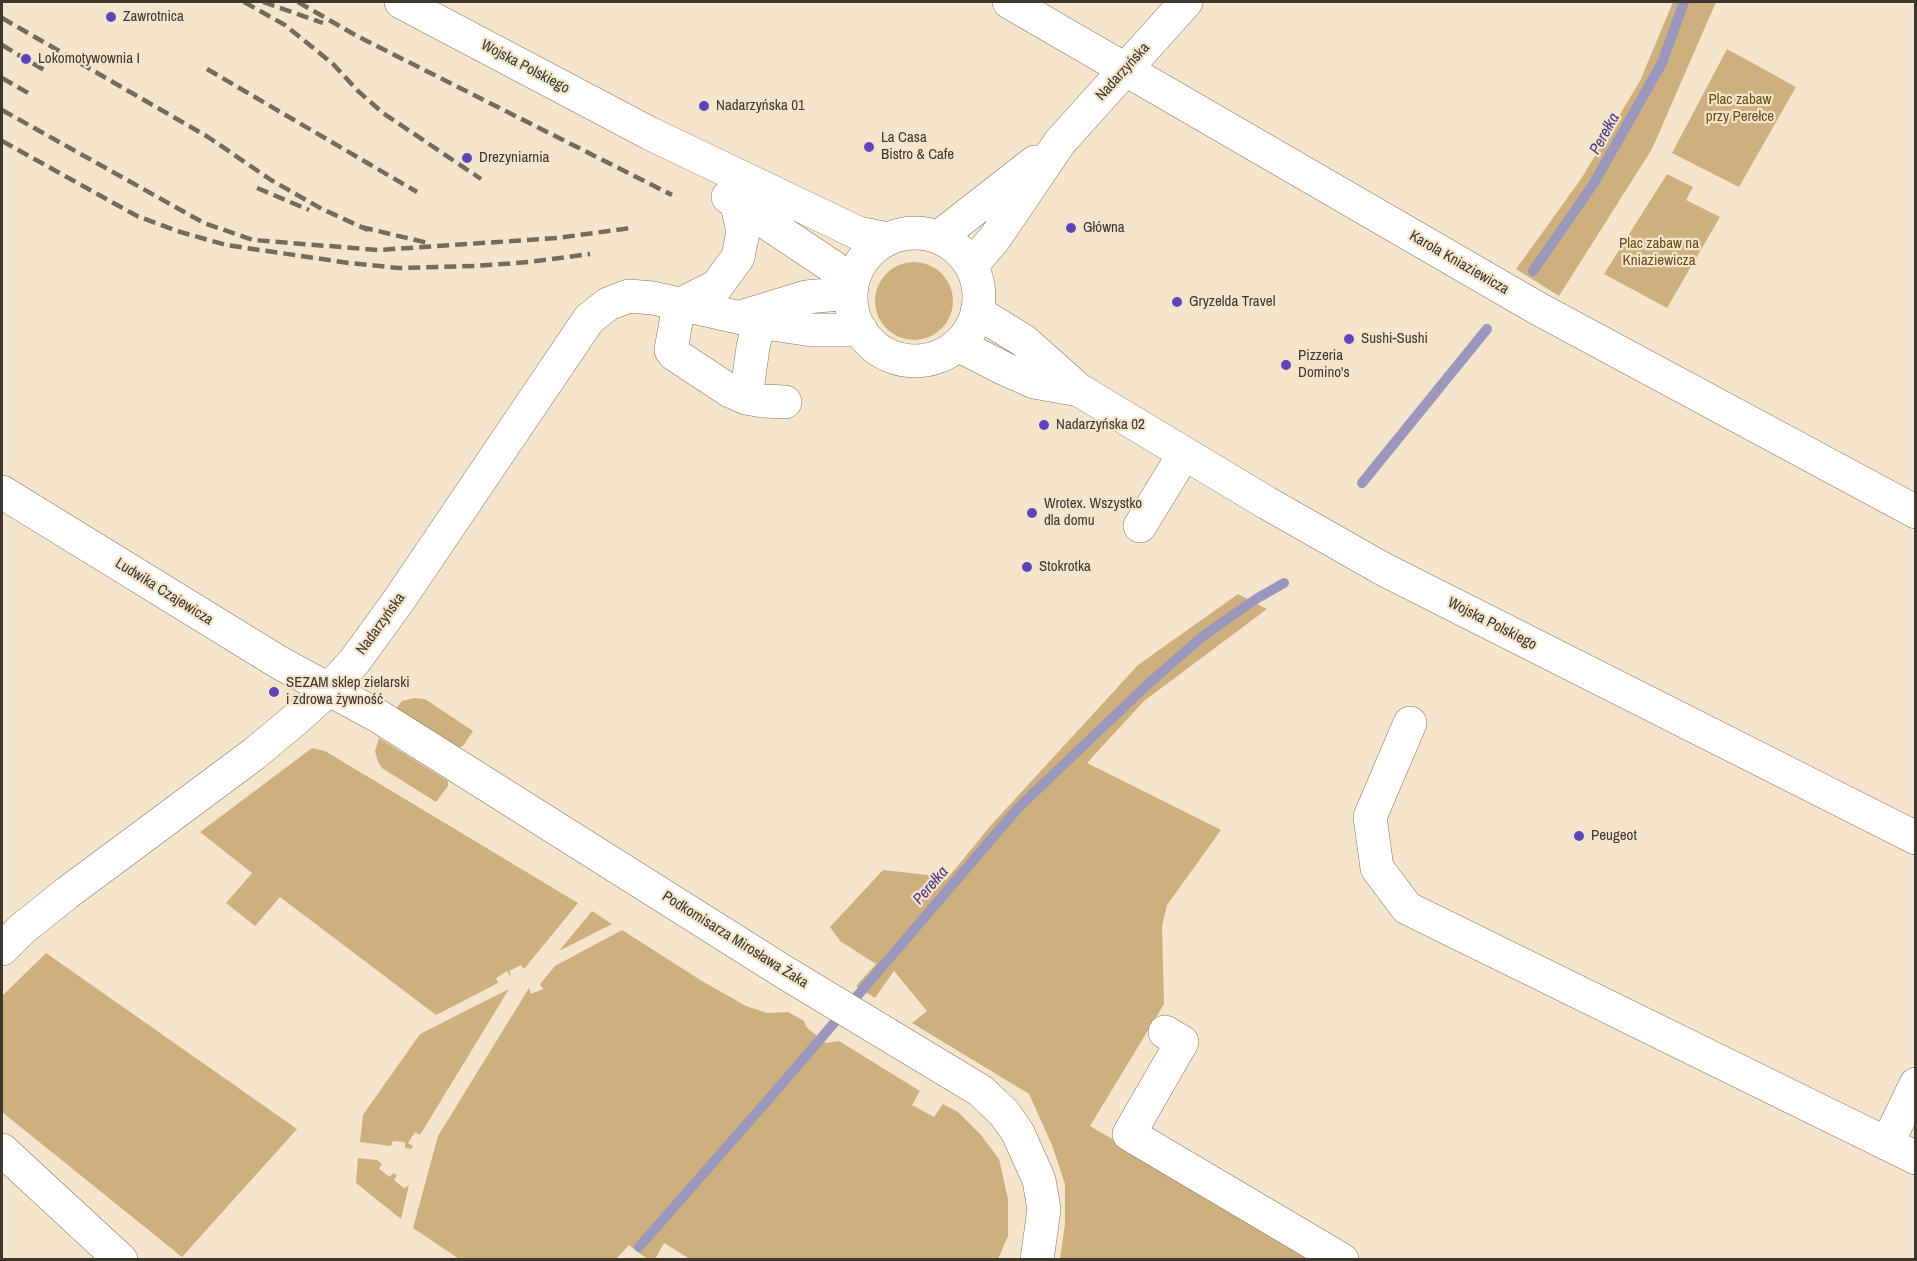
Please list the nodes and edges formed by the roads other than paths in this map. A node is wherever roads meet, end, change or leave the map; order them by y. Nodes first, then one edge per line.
1 (401, 2) edge
2 (1008, 2) edge
3 (1186, 2) edge
4 (1125, 70) junction
5 (649, 133) junction
6 (1060, 142) junction
7 (737, 204) junction
8 (939, 237) junction
9 (886, 239) junction
10 (972, 266) junction
11 (851, 293) junction
12 (679, 304) junction
13 (977, 312) junction
14 (748, 320) junction
15 (861, 330) junction
16 (958, 345) junction
17 (1079, 390) junction
18 (746, 398) junction
19 (784, 402) dead end
20 (1184, 454) junction
21 (2, 492) edge
22 (1916, 512) edge
23 (1140, 526) dead end
24 (328, 690) junction
25 (1410, 723) dead end
26 (1916, 838) edge
27 (2, 949) edge
28 (1165, 1032) dead end
29 (1916, 1084) edge
30 (2, 1150) edge
31 (1901, 1151) edge
32 (122, 1260) edge
33 (1037, 1260) edge
34 (1342, 1260) edge

1 - 5 street, Wojska Polskiego
2 - 4 street, Karola Kniaziewicza
3 - 4 street, Nadarzyńska
4 - 6 street, Nadarzyńska
4 - 22 street, Karola Kniaziewicza
5 - 7 street, Wojska Polskiego
5 - 9 street, Wojska Polskiego
6 - 8 street, Nadarzyńska
6 - 10 street, Nadarzyńska
7 - 11 street, Wojska Polskiego
7 - 12 street
8 - 9 street
8 - 10 street
9 - 11 street
10 - 13 street
11 - 14 street
11 - 15 street
12 - 14 street, Nadarzyńska
12 - 18 street
12 - 24 street, Nadarzyńska
13 - 16 street
13 - 17 street, Wojska Polskiego
14 - 15 street, Nadarzyńska
14 - 18 street
15 - 16 street
16 - 17 street, Wojska Polskiego
17 - 20 street, Wojska Polskiego
18 - 19 street
20 - 23 street
20 - 26 street, Wojska Polskiego
21 - 24 street, Ludwika Czajewicza
24 - 27 street, Nadarzyńska
24 - 33 street, Podkomisarza Mirosława Żaka
25 - 31 street
28 - 34 street
29 - 31 street
30 - 32 street

